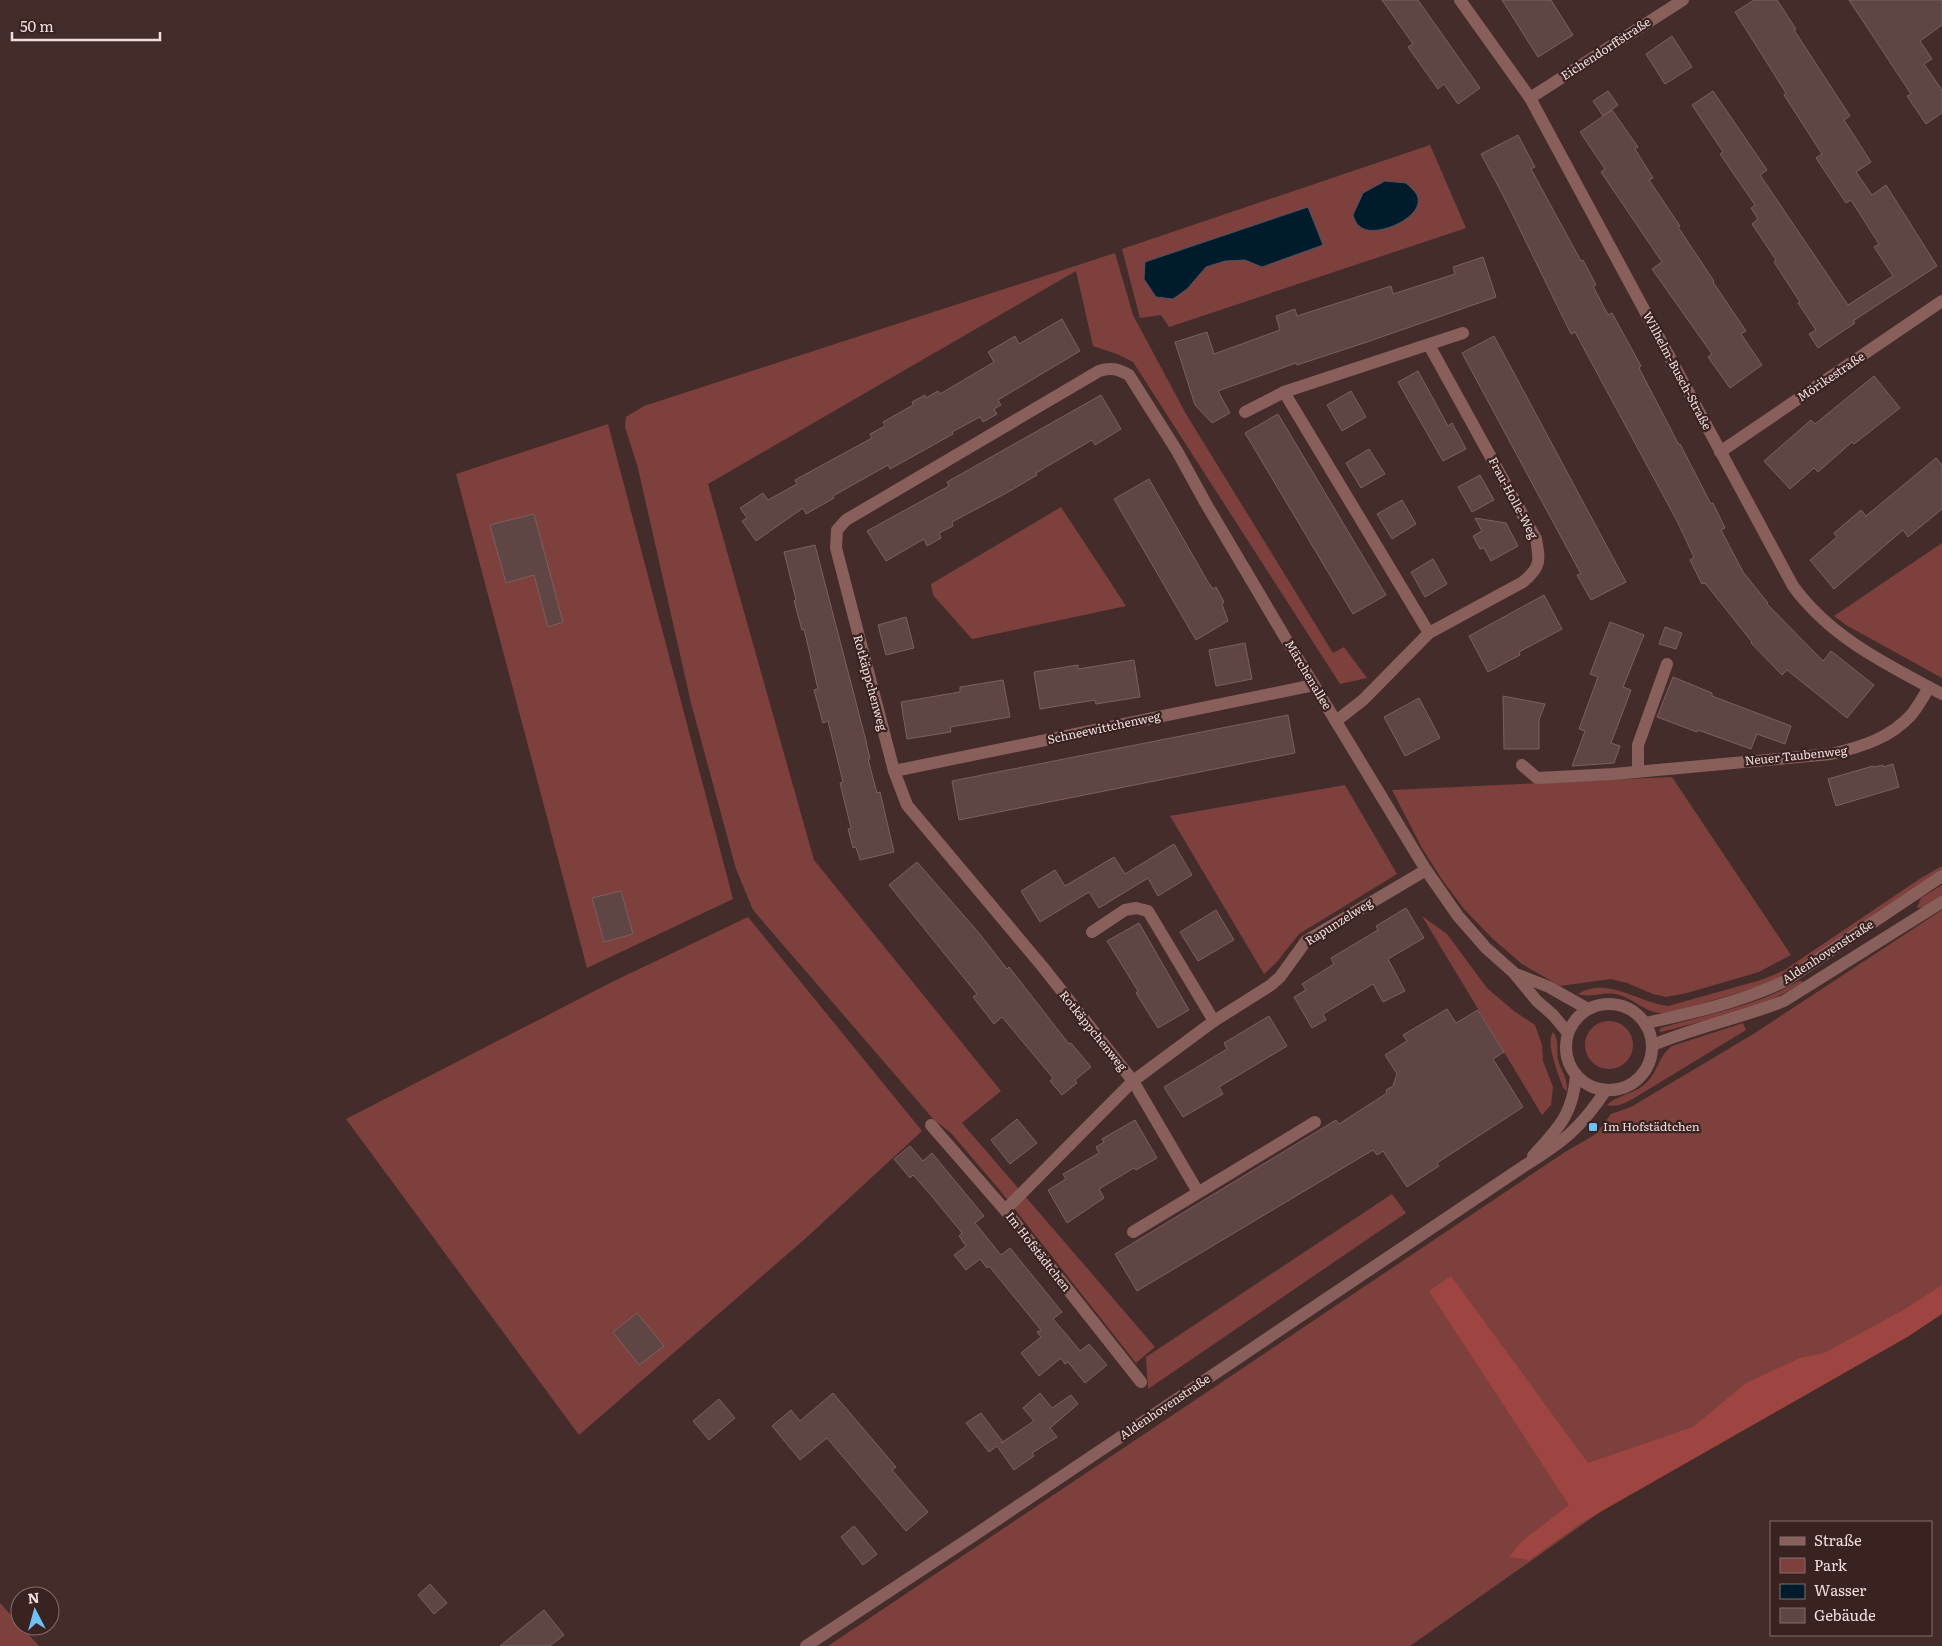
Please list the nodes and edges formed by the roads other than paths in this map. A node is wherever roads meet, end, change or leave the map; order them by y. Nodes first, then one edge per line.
1 (1460, 0) edge
2 (1683, 0) edge
3 (1530, 98) junction
4 (1942, 301) edge
5 (1463, 334) dead end
6 (1429, 345) junction
7 (1118, 369) joint
8 (1284, 392) junction
9 (1244, 412) dead end
10 (1720, 452) junction
11 (1429, 633) junction
12 (1667, 664) dead end
13 (1314, 685) junction
14 (1929, 687) junction
15 (1942, 694) edge
16 (1336, 721) junction
17 (1522, 765) dead end
18 (894, 771) junction
19 (1638, 771) junction
20 (1426, 870) junction
21 (1942, 876) edge
22 (1942, 902) edge
23 (1092, 932) dead end
24 (1513, 972) junction
25 (1588, 1009) junction
26 (1214, 1021) junction
27 (1646, 1023) junction
28 (1568, 1033) junction
29 (1653, 1045) junction
30 (1576, 1075) junction
31 (1133, 1081) junction
32 (1606, 1090) junction
33 (1315, 1122) dead end
34 (931, 1125) dead end
35 (1524, 1166) junction
36 (1198, 1192) junction
37 (1005, 1210) junction
38 (1133, 1232) dead end
39 (1141, 1382) dead end
40 (806, 1646) edge

1 - 3 street, Wilhelm-Busch-Straße
2 - 3 street, Eichendorffstraße
3 - 10 street, Wilhelm-Busch-Straße
4 - 10 street, Mörikestraße
5 - 6 street
6 - 8 street
6 - 11 street, Frau-Holle-Weg
7 - 13 street, Märchenallee
7 - 18 street, Rotkäppchenweg
8 - 9 street
8 - 11 street
10 - 14 street, Wilhelm-Busch-Straße
11 - 16 street, Frau-Holle-Weg
12 - 19 street
13 - 16 street, Märchenallee
13 - 18 street, Schneewittchenweg
14 - 15 street, Wilhelm-Busch-Straße
14 - 19 street, Neuer Taubenweg
16 - 20 street, Märchenallee
17 - 19 street, Neuer Taubenweg
18 - 31 street, Rotkäppchenweg
20 - 24 street, Märchenallee
20 - 26 street, Rapunzelweg
21 - 27 street, Aldenhovenstraße
22 - 29 street, Aldenhovenstraße
23 - 26 street
24 - 25 street, Märchenallee
24 - 28 street, Märchenallee
25 - 27 street
25 - 28 street
26 - 31 street, Rapunzelweg
27 - 29 street
28 - 30 street
29 - 32 street
30 - 32 street
30 - 35 street, Aldenhovenstraße
31 - 36 street
31 - 37 street, Rapunzelweg
32 - 35 street, Aldenhovenstraße
33 - 36 street
34 - 37 street, Im Hofstädtchen
35 - 40 street, Aldenhovenstraße
36 - 38 street
37 - 39 street, Im Hofstädtchen

